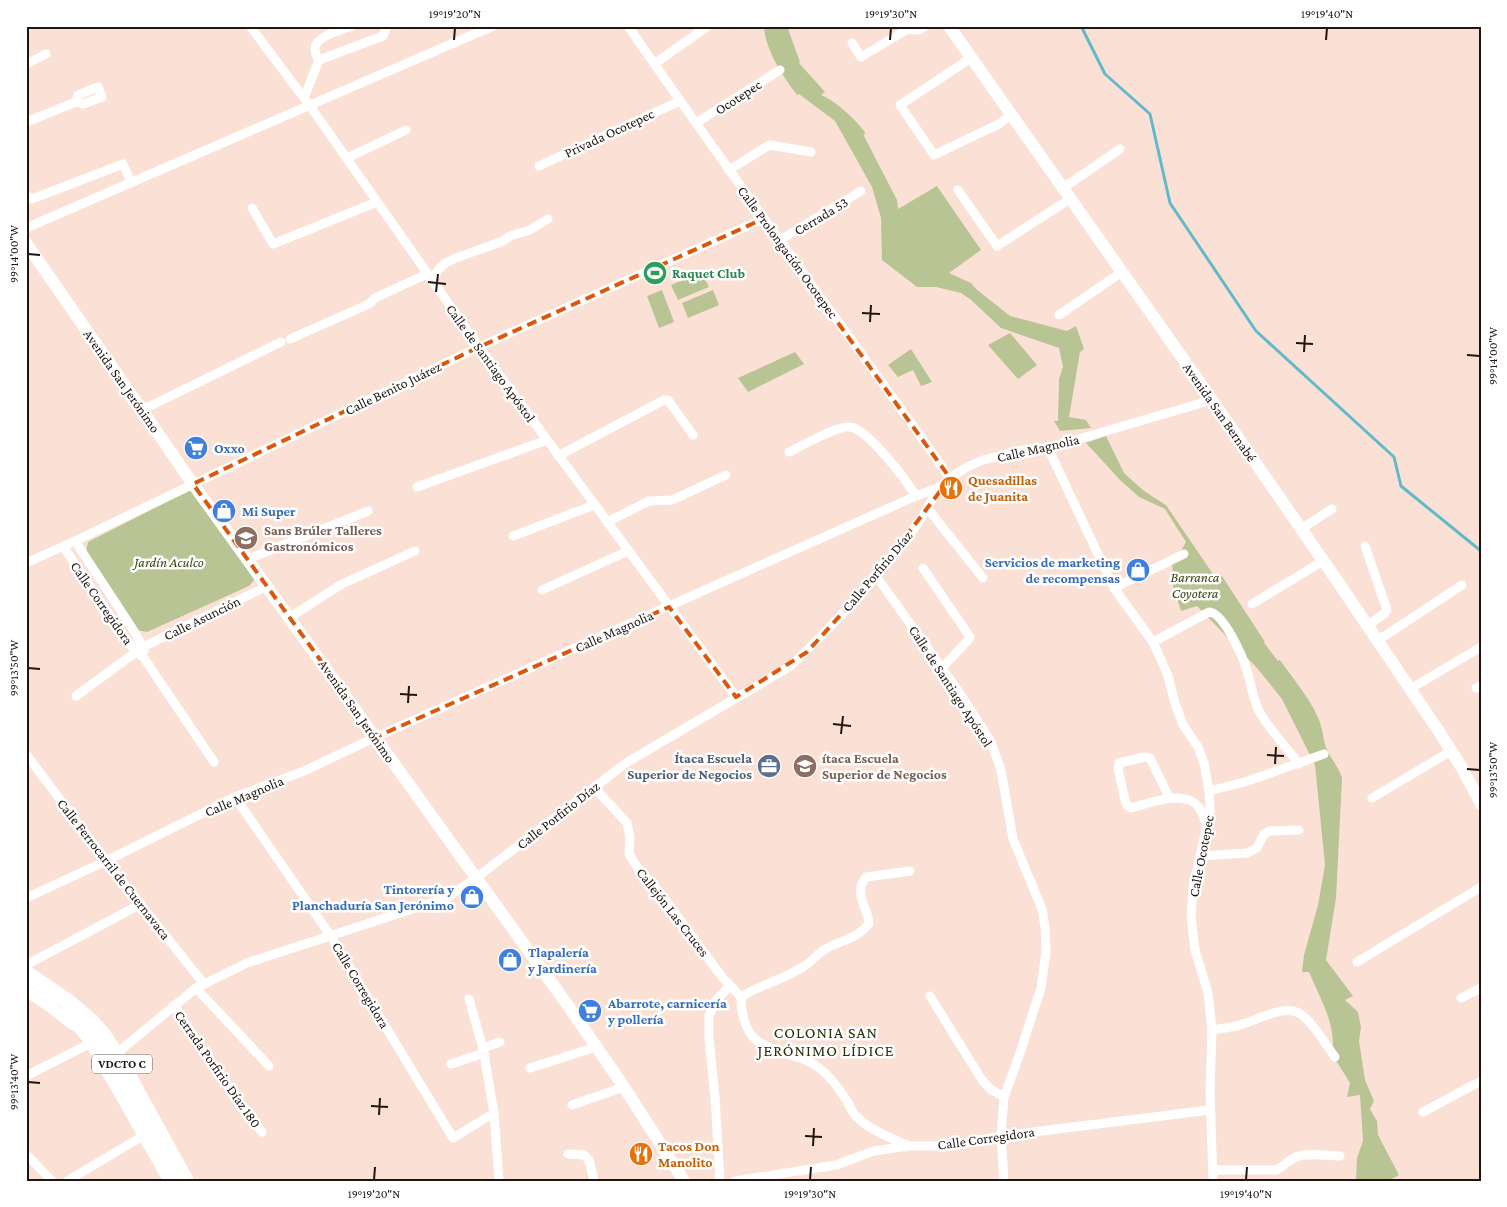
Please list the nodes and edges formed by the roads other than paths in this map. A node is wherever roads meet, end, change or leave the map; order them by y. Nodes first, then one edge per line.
1 (250, 26) edge
2 (352, 26) edge
3 (387, 26) edge
4 (493, 26) edge
5 (628, 26) edge
6 (708, 26) edge
7 (925, 26) edge
8 (949, 26) edge
9 (852, 43) dead end
10 (46, 54) dead end
11 (971, 58) junction
12 (319, 60) junction
13 (26, 64) edge
14 (654, 64) junction
15 (780, 70) dead end
16 (680, 101) junction
17 (76, 102) dead end
18 (307, 102) junction
19 (1012, 115) junction
20 (26, 122) edge
21 (696, 124) junction
22 (406, 130) dead end
23 (1120, 149) dead end
24 (811, 152) dead end
25 (347, 158) junction
26 (539, 166) dead end
27 (729, 170) junction
28 (131, 182) junction
29 (958, 190) dead end
30 (862, 192) dead end
31 (1067, 194) junction
32 (26, 196) edge
33 (377, 202) junction
34 (252, 208) dead end
35 (548, 219) dead end
36 (763, 219) junction
37 (26, 228) edge
38 (780, 240) junction
39 (26, 243) edge
40 (1122, 272) junction
41 (430, 278) junction
42 (1059, 315) dead end
43 (478, 348) junction
44 (1212, 400) junction
45 (142, 410) junction
46 (693, 435) dead end
47 (547, 440) junction
48 (1048, 448) junction
49 (789, 452) dead end
50 (558, 456) junction
51 (726, 476) dead end
52 (950, 478) junction
53 (193, 484) junction
54 (417, 487) dead end
55 (938, 488) junction
56 (916, 496) junction
57 (594, 505) junction
58 (928, 509) junction
59 (1332, 509) dead end
60 (368, 511) dead end
61 (607, 522) junction
62 (1301, 529) junction
63 (512, 536) dead end
64 (75, 541) junction
65 (63, 546) junction
66 (1365, 546) dead end
67 (416, 551) dead end
68 (628, 551) junction
69 (1184, 554) dead end
70 (248, 559) junction
71 (1323, 561) junction
72 (26, 563) edge
73 (923, 568) dead end
74 (876, 576) junction
75 (983, 578) dead end
76 (267, 586) junction
77 (1462, 586) dead end
78 (1114, 588) junction
79 (542, 590) dead end
80 (1252, 604) dead end
81 (669, 607) junction
82 (290, 617) junction
83 (1367, 626) junction
84 (1377, 641) junction
85 (1153, 642) junction
86 (1481, 647) edge
87 (141, 652) junction
88 (942, 668) junction
89 (1410, 689) junction
90 (76, 696) dead end
91 (736, 697) junction
92 (376, 737) junction
93 (1451, 751) junction
94 (26, 754) edge
95 (1324, 754) dead end
96 (214, 762) dead end
97 (1299, 764) junction
98 (1476, 783) edge
99 (594, 787) junction
100 (1209, 791) junction
101 (235, 797) junction
102 (1168, 797) junction
103 (1372, 798) dead end
104 (1481, 804) edge
105 (1207, 826) junction
106 (1299, 830) dead end
107 (1200, 856) junction
108 (106, 861) junction
109 (910, 871) dead end
110 (476, 878) junction
111 (1481, 887) edge
112 (26, 898) edge
113 (141, 904) junction
114 (330, 935) junction
115 (1357, 962) dead end
116 (26, 965) edge
117 (26, 972) edge
118 (26, 986) edge
119 (200, 986) junction
120 (730, 986) junction
121 (1481, 988) edge
122 (26, 990) edge
123 (60, 992) junction
124 (741, 996) junction
125 (930, 996) dead end
126 (1461, 998) dead end
127 (469, 999) dead end
128 (174, 1004) junction
129 (51, 1007) junction
130 (1212, 1030) junction
131 (500, 1042) dead end
132 (91, 1043) junction
133 (596, 1047) junction
134 (483, 1051) junction
135 (117, 1053) junction
136 (1335, 1057) dead end
137 (451, 1064) dead end
138 (269, 1066) dead end
139 (530, 1068) dead end
140 (26, 1076) edge
141 (1481, 1081) edge
142 (624, 1087) junction
143 (1004, 1097) junction
144 (572, 1105) dead end
145 (1210, 1110) junction
146 (1422, 1112) dead end
147 (494, 1113) junction
148 (262, 1132) dead end
149 (1001, 1136) junction
150 (141, 1137) junction
151 (908, 1146) junction
152 (26, 1154) edge
153 (568, 1154) dead end
154 (1340, 1156) dead end
155 (1213, 1170) junction
156 (52, 1181) edge
157 (67, 1181) edge
158 (166, 1181) edge
159 (172, 1181) edge
160 (186, 1181) edge
161 (499, 1181) edge
162 (594, 1181) edge
163 (684, 1181) edge
164 (720, 1181) edge
165 (735, 1181) edge
166 (1004, 1181) edge
167 (1213, 1181) edge

1 - 18 street, Calle de Santiago Apóstol
2 - 12 street
3 - 12 street
4 - 18 street
5 - 14 street, Calle Prolongación Ocotepec
6 - 14 street
7 - 9 street
8 - 11 main road, Avenida San Bernabé
10 - 13 street
11 - 19 main road, Avenida San Bernabé
11 - 19 street
12 - 18 street
14 - 16 street, Calle Prolongación Ocotepec
15 - 21 street, Ocotepec
16 - 21 street, Calle Prolongación Ocotepec
16 - 26 street, Privada Ocotepec
17 - 20 street
18 - 25 street, Calle de Santiago Apóstol
18 - 28 street
19 - 31 main road, Avenida San Bernabé
21 - 27 street, Calle Prolongación Ocotepec
22 - 25 street
23 - 31 street
24 - 27 street
25 - 33 street, Calle de Santiago Apóstol
27 - 36 street, Calle Prolongación Ocotepec
28 - 32 street
28 - 37 street
29 - 31 street
30 - 38 street, Cerrada 53
31 - 40 main road, Avenida San Bernabé
33 - 34 street
33 - 41 street, Calle de Santiago Apóstol
35 - 41 street
36 - 38 street, Calle Prolongación Ocotepec
36 - 43 street, Calle Benito Juárez
38 - 52 street, Calle Prolongación Ocotepec
39 - 45 main road, Avenida San Jerónimo
40 - 42 street
40 - 44 main road, Avenida San Bernabé
41 - 43 street, Calle de Santiago Apóstol
41 - 45 street
43 - 47 street, Calle de Santiago Apóstol
43 - 53 street, Calle Benito Juárez
44 - 48 street, Calle Magnolia
44 - 62 main road, Avenida San Bernabé
45 - 53 main road, Avenida San Jerónimo
46 - 50 street
47 - 50 street, Calle de Santiago Apóstol
47 - 54 street
48 - 52 street, Calle Magnolia
48 - 78 street, Calle Ocotepec
49 - 56 street
50 - 57 street, Calle de Santiago Apóstol
51 - 61 street
52 - 55 street, Calle Magnolia
53 - 64 street, Calle Benito Juárez
53 - 70 main road, Avenida San Jerónimo
55 - 56 street, Calle Magnolia
55 - 58 street, Calle Porfirio Díaz
56 - 81 street, Calle Magnolia
57 - 61 street, Calle de Santiago Apóstol
57 - 63 street
58 - 74 street, Calle Porfirio Díaz
58 - 75 street
59 - 62 street
60 - 70 street
61 - 68 street, Calle de Santiago Apóstol
62 - 71 main road, Avenida San Bernabé
64 - 65 street, Calle Benito Juárez
64 - 87 street, Calle Corregidora
65 - 72 street, Calle Benito Juárez
65 - 87 street, Calle Corregidora
66 - 83 street
67 - 82 street
68 - 79 street
68 - 81 street, Calle de Santiago Apóstol
69 - 78 street
70 - 76 main road, Avenida San Jerónimo
71 - 80 street
71 - 83 main road, Avenida San Bernabé
73 - 88 street
74 - 88 street, Calle de Santiago Apóstol
74 - 91 street, Calle Porfirio Díaz
76 - 82 main road, Avenida San Jerónimo
76 - 87 street, Calle Asunción
77 - 84 street
78 - 85 street, Calle Ocotepec
81 - 91 street, Calle de Santiago Apóstol
81 - 92 street, Calle Magnolia
82 - 92 main road, Avenida San Jerónimo
83 - 84 main road, Avenida San Bernabé
84 - 89 main road, Avenida San Bernabé
85 - 97 street
85 - 100 street, Calle Ocotepec
86 - 89 street
87 - 90 street, Calle Asunción
87 - 96 street, Calle Corregidora
88 - 143 street, Calle de Santiago Apóstol
89 - 93 main road, Avenida San Bernabé
91 - 99 street, Calle Porfirio Díaz
92 - 101 street, Calle Magnolia
92 - 110 main road, Avenida San Jerónimo
93 - 98 main road, Avenida San Bernabé
93 - 103 street
94 - 108 street, Calle Ferrocarril de Cuernavaca
95 - 97 street
97 - 100 street
98 - 104 main road, Avenida San Bernabé
99 - 110 street, Calle Porfirio Díaz
99 - 120 street, Callejón Las Cruces
100 - 105 street, Calle Ocotepec
101 - 108 street, Calle Magnolia
101 - 114 street, Calle Corregidora
102 - 102 street
102 - 105 street
105 - 107 street, Calle Ocotepec
106 - 107 street
107 - 130 street, Calle Ocotepec
108 - 112 street, Calle Magnolia
108 - 113 street, Calle Ferrocarril de Cuernavaca
109 - 124 street
110 - 114 street, Calle Porfirio Díaz
110 - 133 main road, Avenida San Jerónimo
111 - 115 street
113 - 116 street
113 - 119 street, Calle Ferrocarril de Cuernavaca
114 - 119 street, Calle Porfirio Díaz
114 - 147 street, Calle Corregidora
117 - 123 main road
117 - 160 highway, VDCTO C
118 - 159 highway, VDCTO C
119 - 128 street, Calle Porfirio Díaz
119 - 138 street, Calle Ferrocarril de Cuernavaca
120 - 124 street, Callejón Las Cruces
120 - 164 street
121 - 126 street
122 - 129 main road
123 - 129 main road
123 - 135 main road
124 - 151 street
125 - 143 street
127 - 134 street
128 - 135 street, Calle Porfirio Díaz
128 - 148 street, Cerrada Porfirio Díaz 180
129 - 132 main road
130 - 136 street
130 - 145 street, Calle Ocotepec
131 - 134 street
132 - 140 street
132 - 150 main road
133 - 139 street
133 - 142 main road, Avenida San Jerónimo
134 - 137 street
134 - 147 street
135 - 160 main road
141 - 146 street
142 - 144 street
142 - 163 main road, Avenida San Jerónimo
143 - 149 street, Calle de Santiago Apóstol
145 - 149 street, Calle Corregidora
145 - 155 street, Calle Ocotepec
147 - 161 street
149 - 151 street, Calle Corregidora
149 - 166 street, Calle de Santiago Apóstol
150 - 157 street
150 - 158 main road
151 - 165 street, Calle Corregidora
152 - 156 street
153 - 162 street
154 - 155 street
155 - 167 street, Calle Ocotepec

